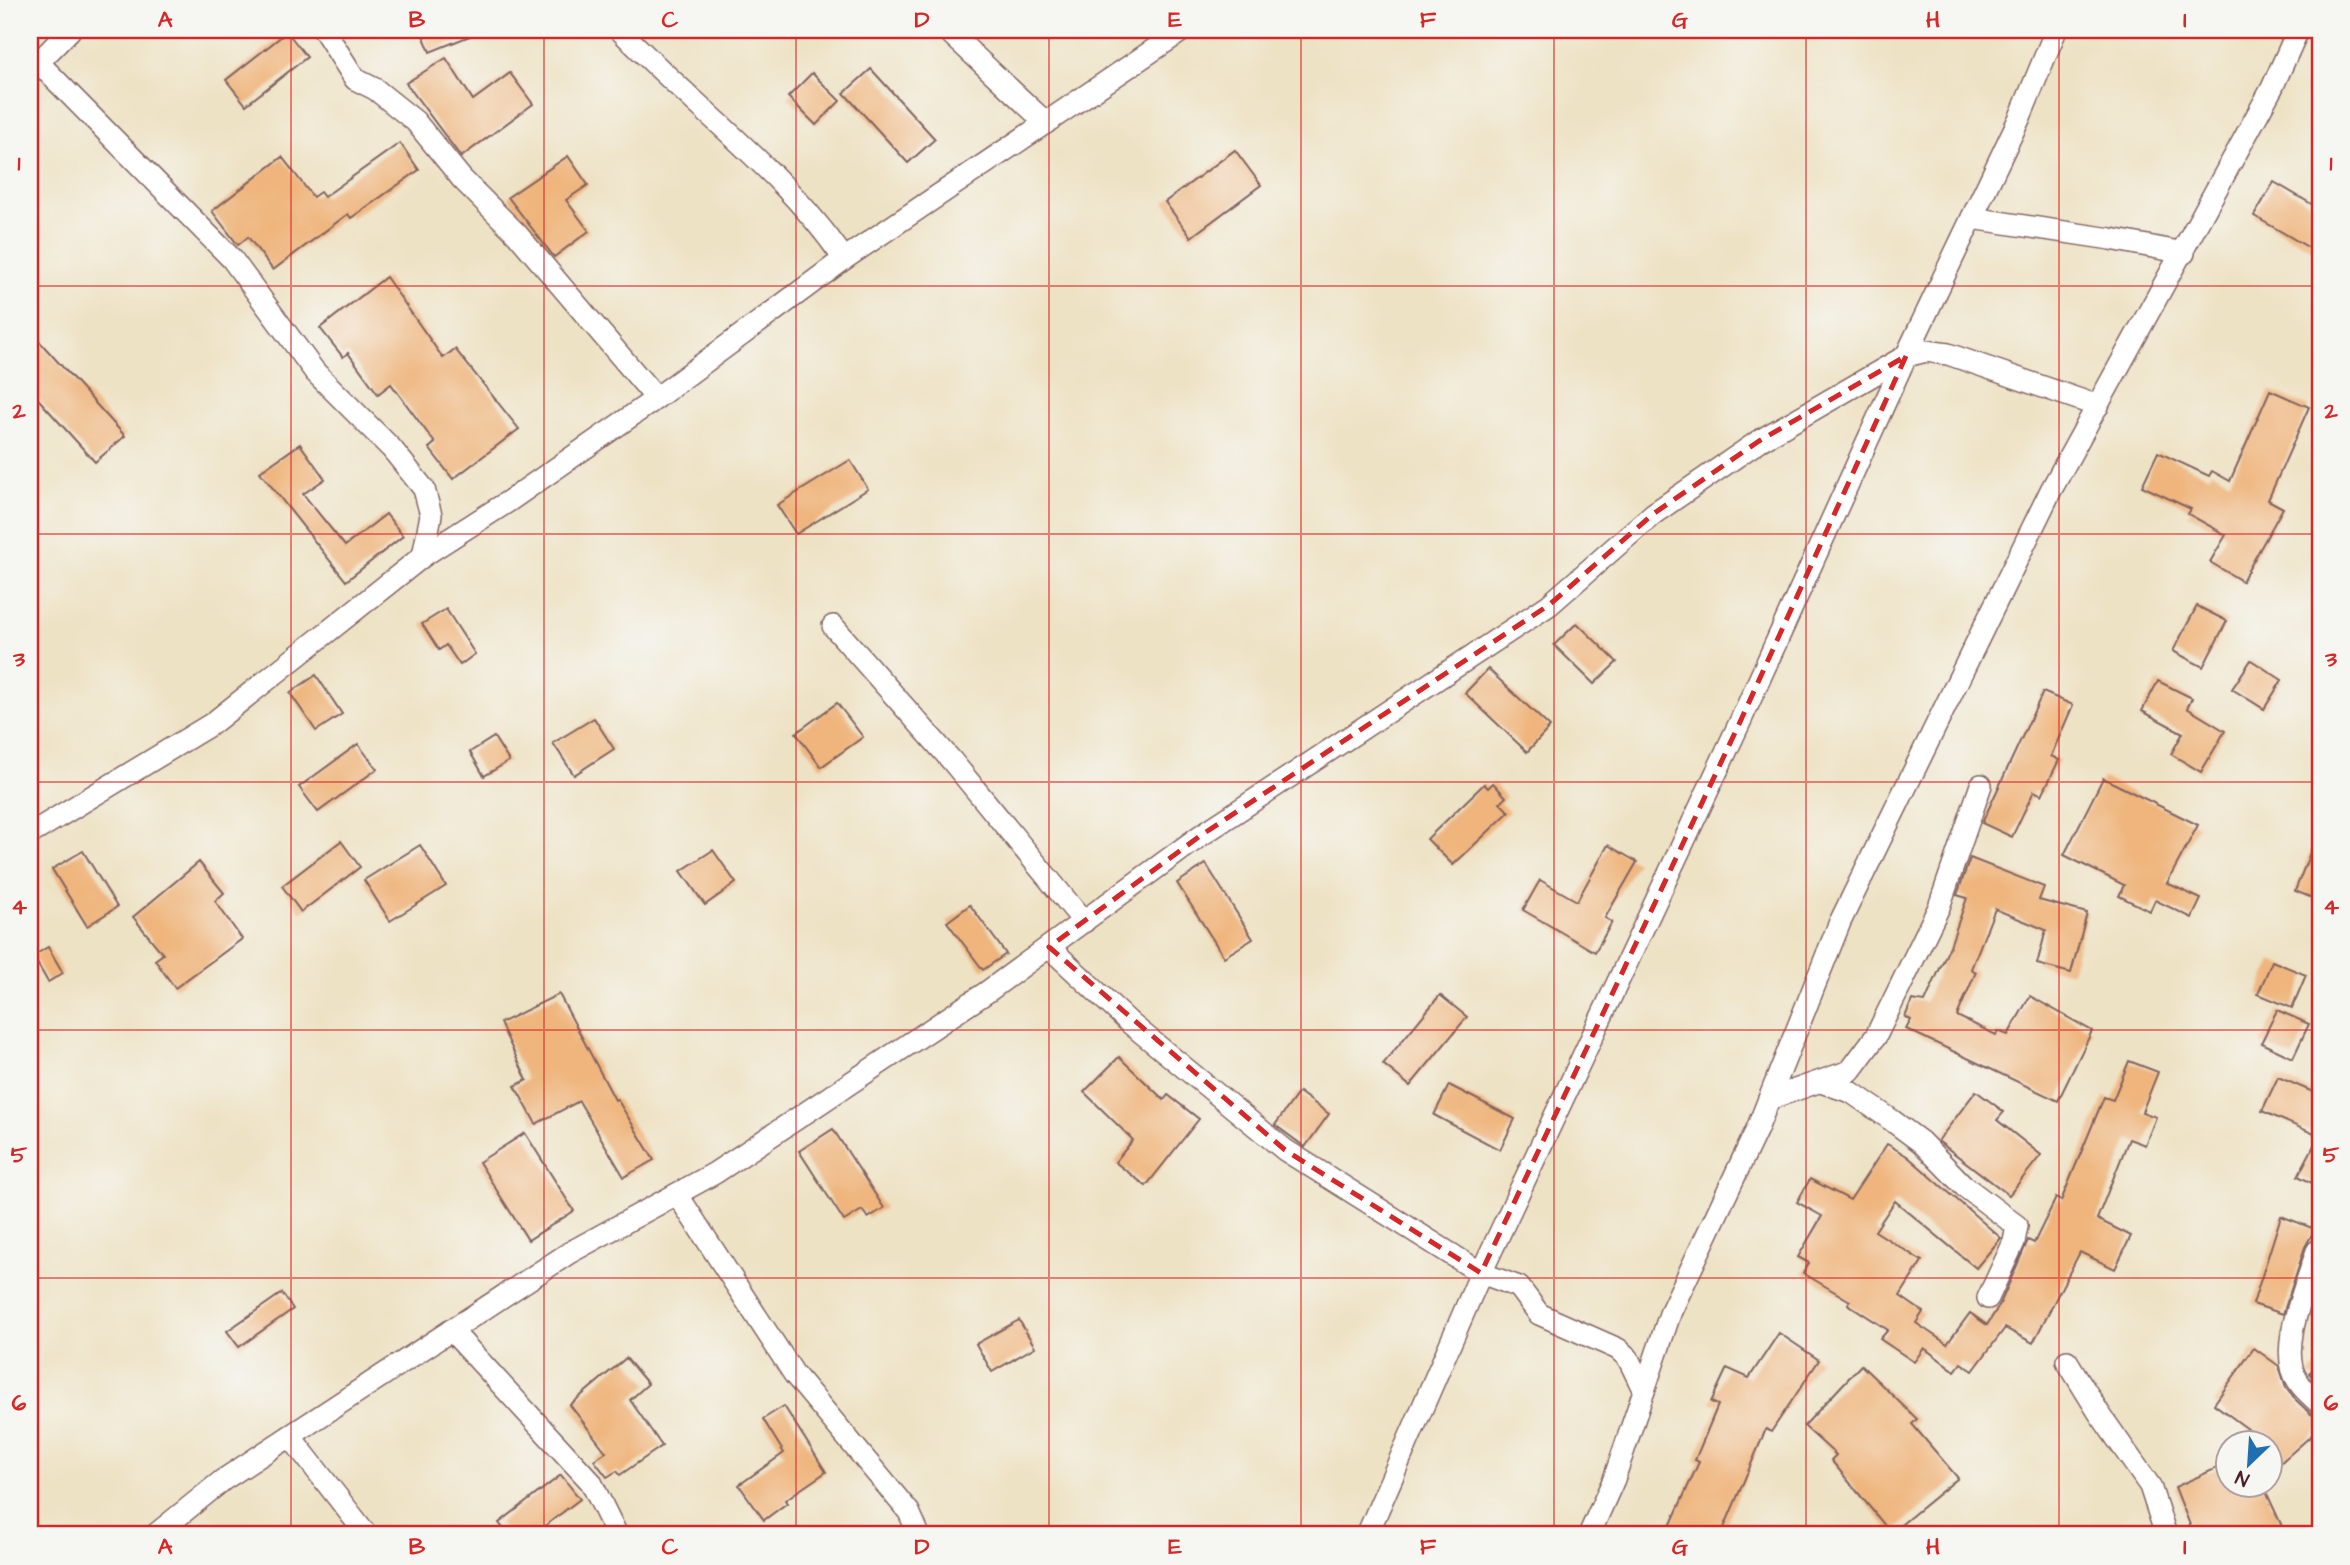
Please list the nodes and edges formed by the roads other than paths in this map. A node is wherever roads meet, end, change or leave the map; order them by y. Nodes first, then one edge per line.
1 (70, 30) edge
2 (324, 30) edge
3 (620, 30) edge
4 (947, 30) edge
5 (1182, 30) edge
6 (2056, 30) edge
7 (2298, 30) edge
8 (33, 62) edge
9 (1046, 123) junction
10 (1972, 218) junction
11 (2183, 253) junction
12 (844, 259) junction
13 (1906, 356) junction
14 (656, 398) junction
15 (2098, 406) junction
16 (423, 556) junction
17 (833, 626) dead end
18 (1981, 785) dead end
19 (30, 834) edge
20 (1084, 922) junction
21 (1048, 947) junction
22 (1821, 1082) junction
23 (1769, 1098) junction
24 (677, 1194) junction
25 (2317, 1251) dead end
26 (1481, 1273) junction
27 (1988, 1298) dead end
28 (451, 1330) junction
29 (2067, 1362) dead end
30 (1644, 1391) junction
31 (2320, 1405) edge
32 (290, 1436) junction
33 (155, 1535) edge
34 (367, 1535) edge
35 (617, 1535) edge
36 (919, 1535) edge
37 (1367, 1535) edge
38 (1589, 1535) edge
39 (2165, 1535) edge

1 - 8 street
2 - 14 street
3 - 12 street
4 - 9 street
5 - 9 street
6 - 10 street
7 - 11 street
8 - 16 street
9 - 12 street
10 - 11 street
10 - 13 street
11 - 15 street
12 - 14 street
13 - 15 street
13 - 20 street
13 - 26 street
14 - 16 street
15 - 23 street
16 - 19 street
17 - 20 street
18 - 22 street
20 - 21 street
21 - 24 street
21 - 26 street
22 - 23 street
22 - 27 street
23 - 30 street
24 - 28 street
24 - 36 street
25 - 31 street
26 - 30 street
26 - 37 street
28 - 32 street
28 - 35 street
29 - 39 street
30 - 38 street
32 - 33 street
32 - 34 street

